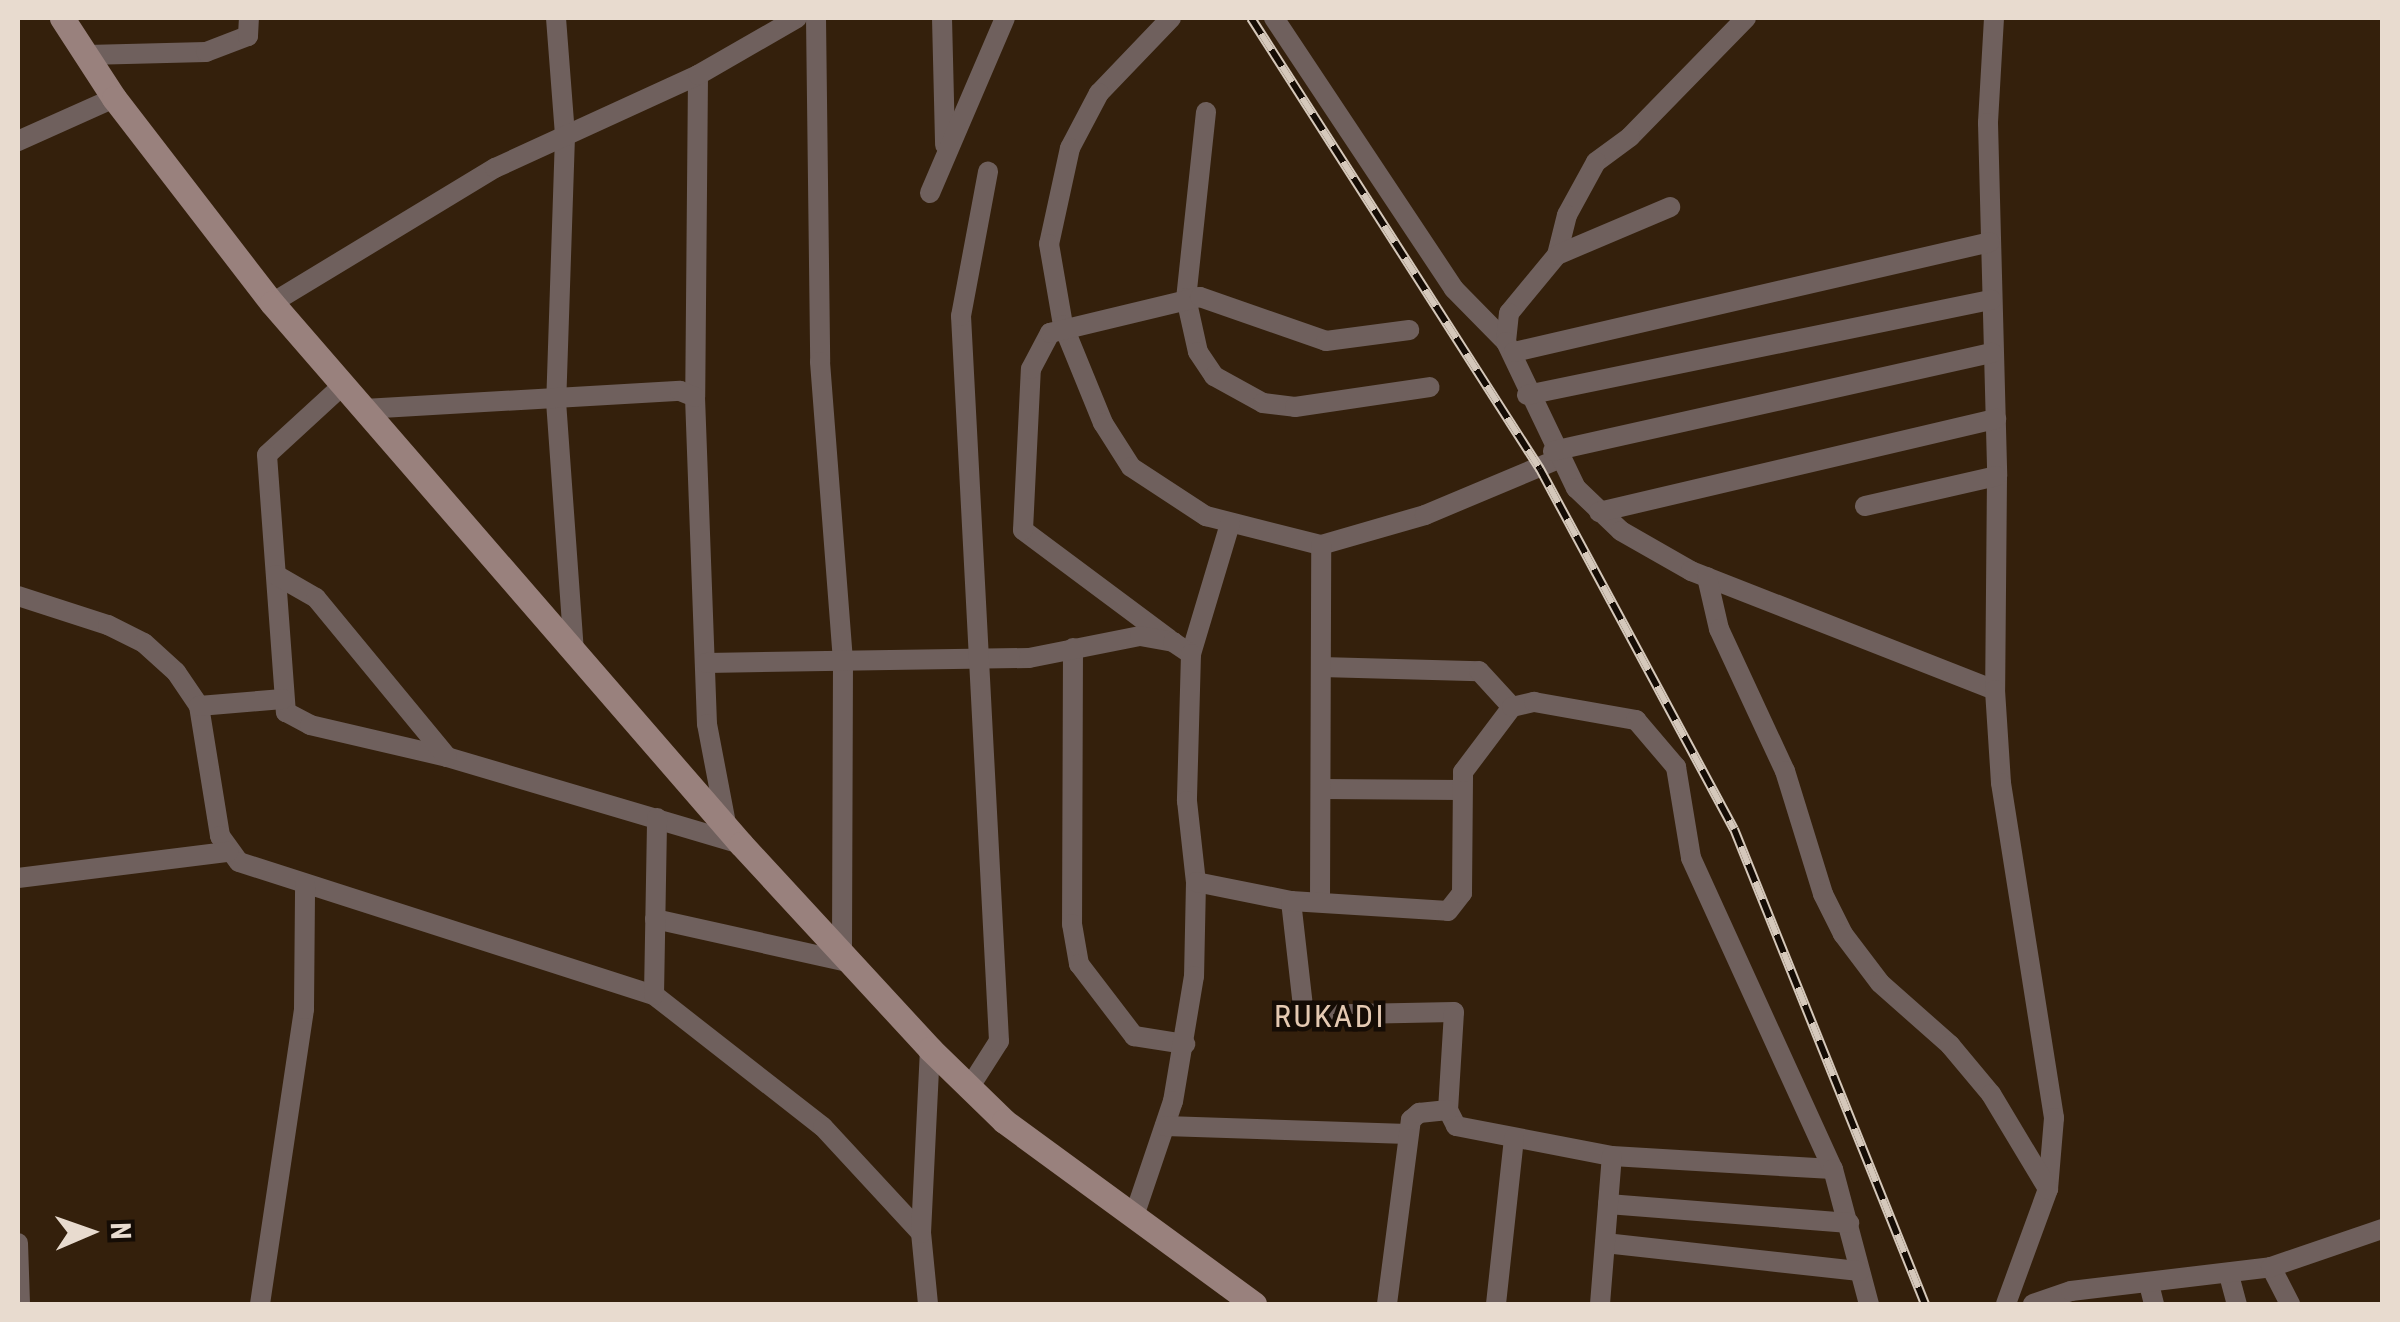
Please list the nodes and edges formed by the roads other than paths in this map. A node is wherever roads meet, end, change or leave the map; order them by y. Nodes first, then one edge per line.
1 (62, 18) edge
2 (249, 18) edge
3 (556, 18) edge
4 (798, 18) edge
5 (816, 18) edge
6 (942, 18) edge
7 (1005, 18) edge
8 (1172, 18) edge
9 (1274, 18) edge
10 (1746, 18) edge
11 (1994, 18) edge
12 (87, 56) junction
13 (698, 75) junction
14 (114, 98) junction
15 (1206, 112) dead end
16 (565, 136) junction
17 (18, 141) edge
18 (945, 155) junction
19 (988, 172) dead end
20 (930, 193) dead end
21 (1670, 207) dead end
22 (1989, 242) junction
23 (1556, 255) junction
24 (1186, 298) junction
25 (1991, 300) junction
26 (272, 302) junction
27 (1063, 325) junction
28 (1409, 330) dead end
29 (1510, 347) junction
30 (1992, 352) junction
31 (343, 385) junction
32 (1430, 387) dead end
33 (1527, 395) junction
34 (695, 397) junction
35 (556, 401) junction
36 (364, 409) junction
37 (1996, 418) junction
38 (1556, 455) junction
39 (1998, 476) junction
40 (1865, 506) dead end
41 (1599, 512) junction
42 (1230, 524) junction
43 (1320, 545) junction
44 (276, 575) junction
45 (1707, 578) junction
46 (18, 596) edge
47 (1173, 642) junction
48 (1073, 648) junction
49 (574, 650) junction
50 (1191, 654) junction
51 (843, 661) junction
52 (982, 661) junction
53 (706, 663) junction
54 (1321, 667) junction
55 (1995, 690) junction
56 (283, 699) junction
57 (199, 706) junction
58 (1512, 707) junction
59 (447, 757) junction
60 (1321, 788) junction
61 (1461, 790) junction
62 (657, 818) junction
63 (734, 836) junction
64 (228, 852) junction
65 (18, 878) edge
66 (1196, 882) junction
67 (306, 885) junction
68 (1320, 900) junction
69 (1291, 901) junction
70 (655, 919) junction
71 (847, 958) junction
72 (654, 996) junction
73 (1185, 1044) junction
74 (930, 1048) junction
75 (971, 1084) junction
76 (1448, 1110) junction
77 (1166, 1126) junction
78 (1408, 1134) junction
79 (1514, 1138) junction
80 (1612, 1156) junction
81 (1833, 1168) junction
82 (2048, 1189) junction
83 (1608, 1204) junction
84 (1134, 1216) junction
85 (1849, 1222) junction
86 (2382, 1229) edge
87 (921, 1233) junction
88 (1605, 1242) junction
89 (18, 1243) edge
90 (2271, 1267) junction
91 (1859, 1270) junction
92 (2229, 1276) junction
93 (2152, 1294) edge
94 (20, 1304) edge
95 (260, 1304) edge
96 (928, 1304) edge
97 (1254, 1304) edge
98 (1386, 1304) edge
99 (1496, 1304) edge
100 (1600, 1304) edge
101 (1869, 1304) edge
102 (2006, 1304) edge
103 (2033, 1304) edge
104 (2237, 1304) edge
105 (2290, 1304) edge

1 - 12 street
2 - 12 street
3 - 16 street
4 - 13 street
5 - 51 street
6 - 18 street
7 - 18 street
8 - 27 street
9 - 29 street
10 - 23 street
11 - 22 street
12 - 14 street
13 - 16 street
13 - 34 street
14 - 17 street
14 - 26 street
15 - 24 street
16 - 26 street
16 - 35 street
18 - 20 street
19 - 52 street
21 - 23 street
22 - 25 street
22 - 29 street
23 - 29 street
24 - 27 street
24 - 28 street
24 - 32 street
25 - 30 street
25 - 33 street
26 - 31 street
27 - 42 street
27 - 47 street
29 - 33 street
30 - 37 street
30 - 38 street
31 - 36 street
31 - 44 street
33 - 38 street
34 - 35 street
34 - 53 street
35 - 36 street
35 - 49 street
36 - 49 street
37 - 39 street
37 - 41 street
38 - 41 street
38 - 43 street
39 - 40 street
39 - 55 street
41 - 45 street
42 - 43 street
42 - 50 street
43 - 54 street
44 - 56 street
44 - 59 street
45 - 55 street
45 - 82 street
46 - 57 street
47 - 48 street
47 - 50 street
48 - 52 street
48 - 73 street
49 - 63 street
50 - 66 street
51 - 52 street
51 - 53 street
51 - 71 street
52 - 75 street
53 - 63 street
54 - 58 street
54 - 60 street
55 - 82 street
56 - 57 street
56 - 59 street
57 - 64 street
58 - 61 street
58 - 81 street
59 - 62 street
60 - 61 street
60 - 68 street
61 - 68 street
62 - 63 street
62 - 70 street
63 - 71 street
64 - 65 street
64 - 67 street
66 - 69 street
66 - 73 street
67 - 72 street
67 - 95 street
68 - 69 street
69 - 76 street
70 - 71 street
70 - 72 street
71 - 74 street
72 - 87 street
73 - 77 street
74 - 75 street
74 - 87 street
75 - 84 street
76 - 78 street
76 - 79 street
77 - 78 street
77 - 84 street
78 - 98 street
79 - 80 street
79 - 99 street
80 - 81 street
80 - 83 street
81 - 85 street
82 - 102 street
83 - 85 street
83 - 88 street
84 - 97 street
85 - 91 street
86 - 90 street
87 - 96 street
88 - 91 street
88 - 100 street
89 - 94 street
90 - 92 street
90 - 105 street
91 - 101 street
92 - 93 street
92 - 104 street
93 - 103 street

